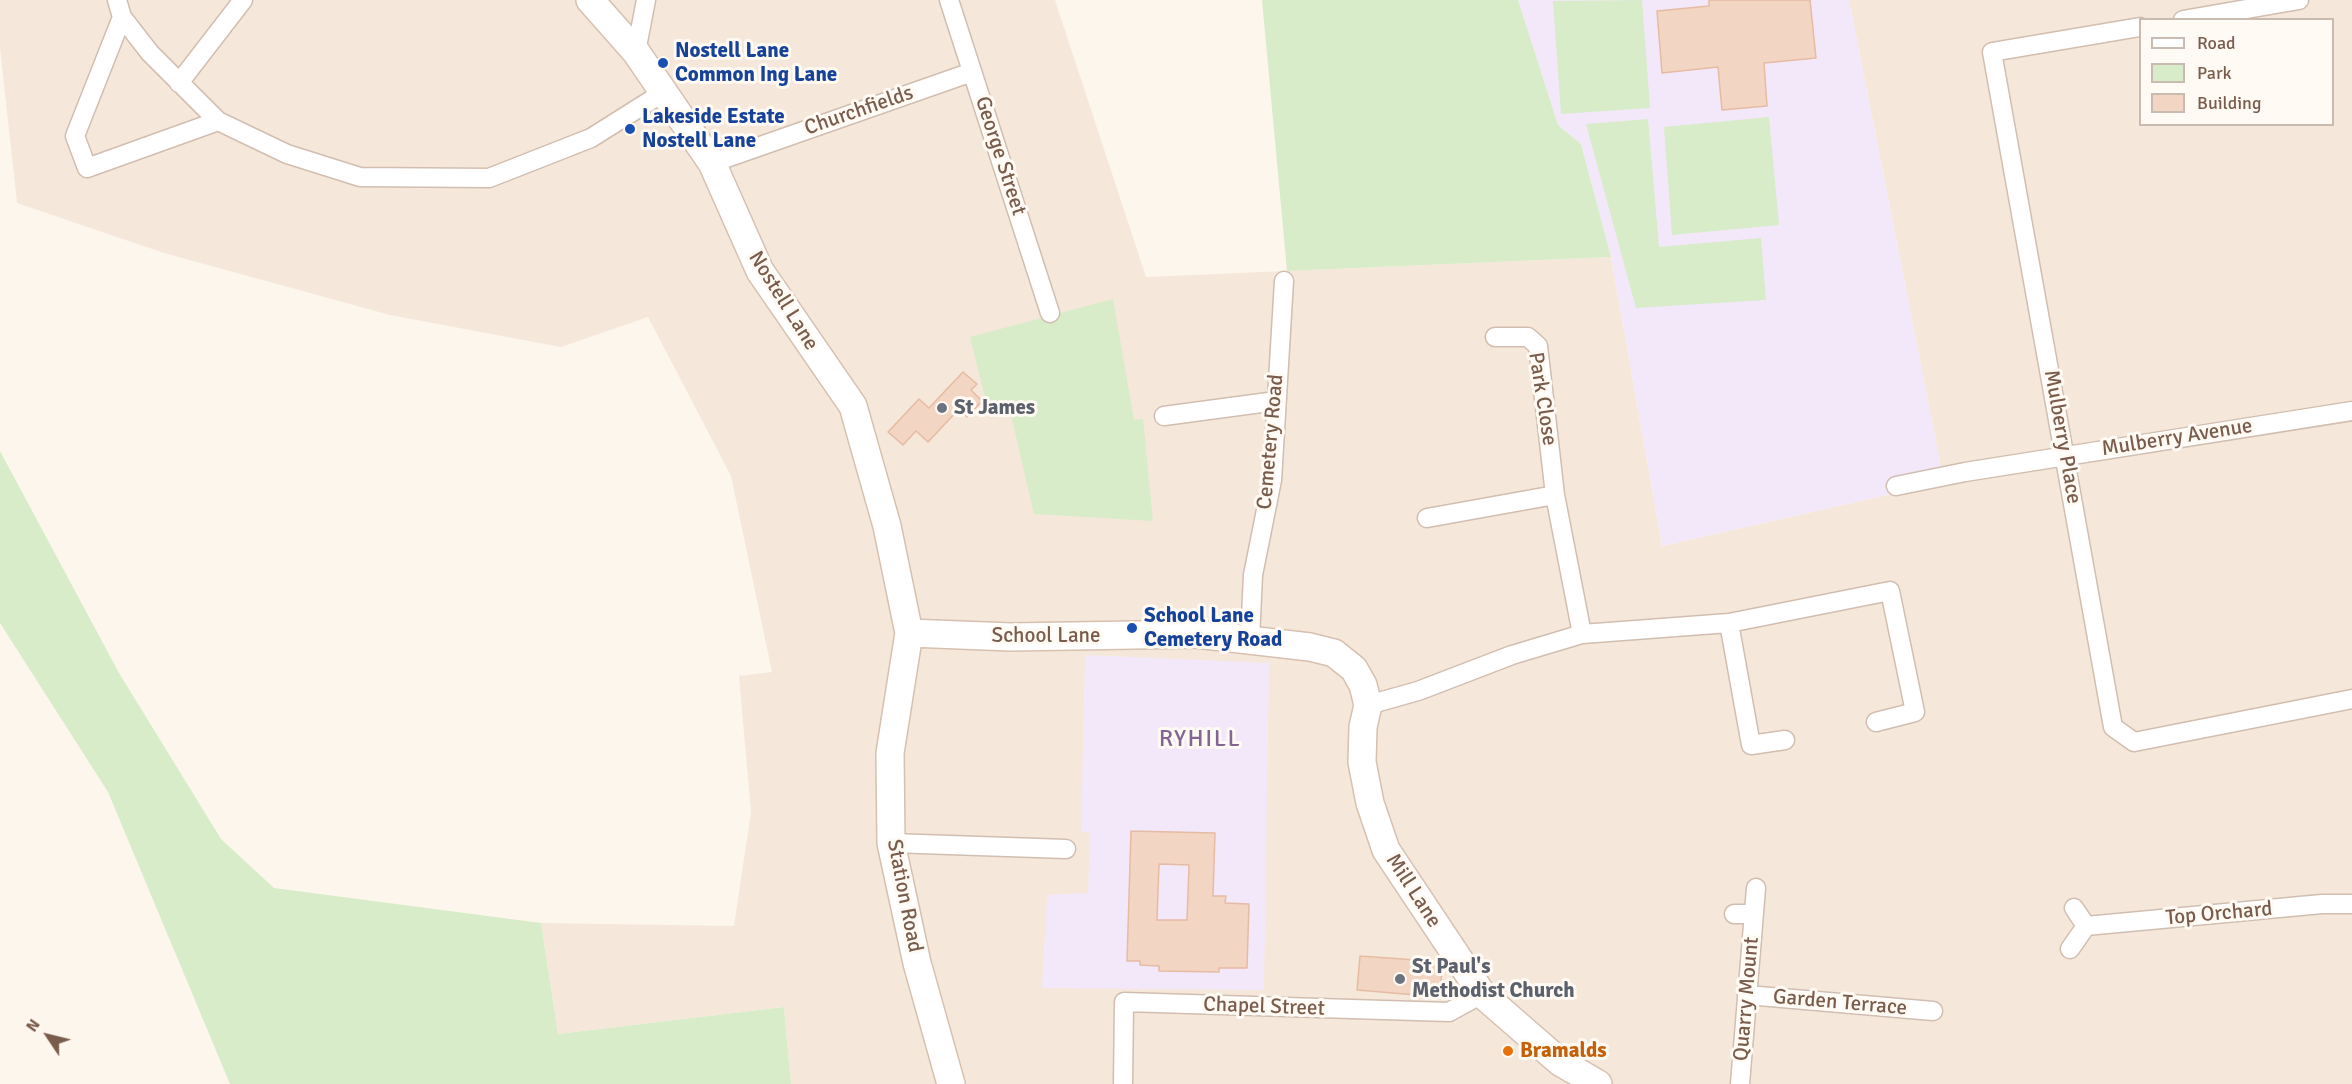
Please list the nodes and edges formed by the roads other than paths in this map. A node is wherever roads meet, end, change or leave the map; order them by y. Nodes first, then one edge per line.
1 (243, 0) edge
2 (590, 0) edge
3 (646, 0) edge
4 (949, 0) edge
5 (2299, 0) edge
6 (120, 8) edge
7 (2195, 18) edge
8 (2139, 27) edge
9 (636, 52) junction
10 (972, 72) junction
11 (179, 83) junction
12 (664, 92) junction
13 (218, 121) junction
14 (712, 163) junction
15 (1284, 281) dead end
16 (1050, 313) dead end
17 (1495, 337) dead end
18 (1276, 401) junction
19 (2352, 411) edge
20 (1164, 416) dead end
21 (2065, 456) junction
22 (1896, 486) dead end
23 (1555, 495) junction
24 (1427, 518) dead end
25 (1730, 624) junction
26 (909, 633) junction
27 (1582, 634) junction
28 (1250, 639) junction
29 (2352, 699) edge
30 (1368, 705) junction
31 (1876, 722) dead end
32 (1785, 740) dead end
33 (891, 843) junction
34 (1066, 849) dead end
35 (1756, 888) dead end
36 (2352, 904) edge
37 (2074, 908) dead end
38 (1734, 914) dead end
39 (1754, 914) junction
40 (2086, 926) junction
41 (2070, 949) dead end
42 (1482, 994) junction
43 (1747, 995) junction
44 (1933, 1011) dead end
45 (951, 1084) edge
46 (1123, 1084) edge
47 (1598, 1084) edge
48 (1740, 1084) edge

1 - 11 street
2 - 9 street, Nostell Lane
3 - 9 street
4 - 10 street, George Street
5 - 7 street
6 - 11 street
6 - 13 street
8 - 21 street, Mulberry Place
9 - 12 street, Nostell Lane
10 - 14 street, Churchfields
10 - 16 street, George Street
11 - 13 street
12 - 13 street
12 - 14 street, Nostell Lane
14 - 26 street, Nostell Lane
15 - 18 street, Cemetery Road
17 - 23 street, Park Close
18 - 20 street
18 - 28 street, Cemetery Road
19 - 21 street, Mulberry Avenue
21 - 22 street, Mulberry Avenue
21 - 29 street, Mulberry Place
23 - 24 street
23 - 27 street, Park Close
25 - 27 street
25 - 31 street
25 - 32 street
26 - 28 street, School Lane
26 - 33 street, Station Road
27 - 30 street
28 - 30 street, School Lane
30 - 42 street, Mill Lane
33 - 34 street
33 - 45 street, Station Road
35 - 39 street, Quarry Mount
36 - 40 street, Top Orchard
37 - 40 street
38 - 39 street, Quarry Mount
39 - 43 street, Quarry Mount
40 - 41 street
42 - 46 street, Chapel Street
42 - 47 street, Mill Lane
43 - 44 street, Garden Terrace
43 - 48 street, Quarry Mount

